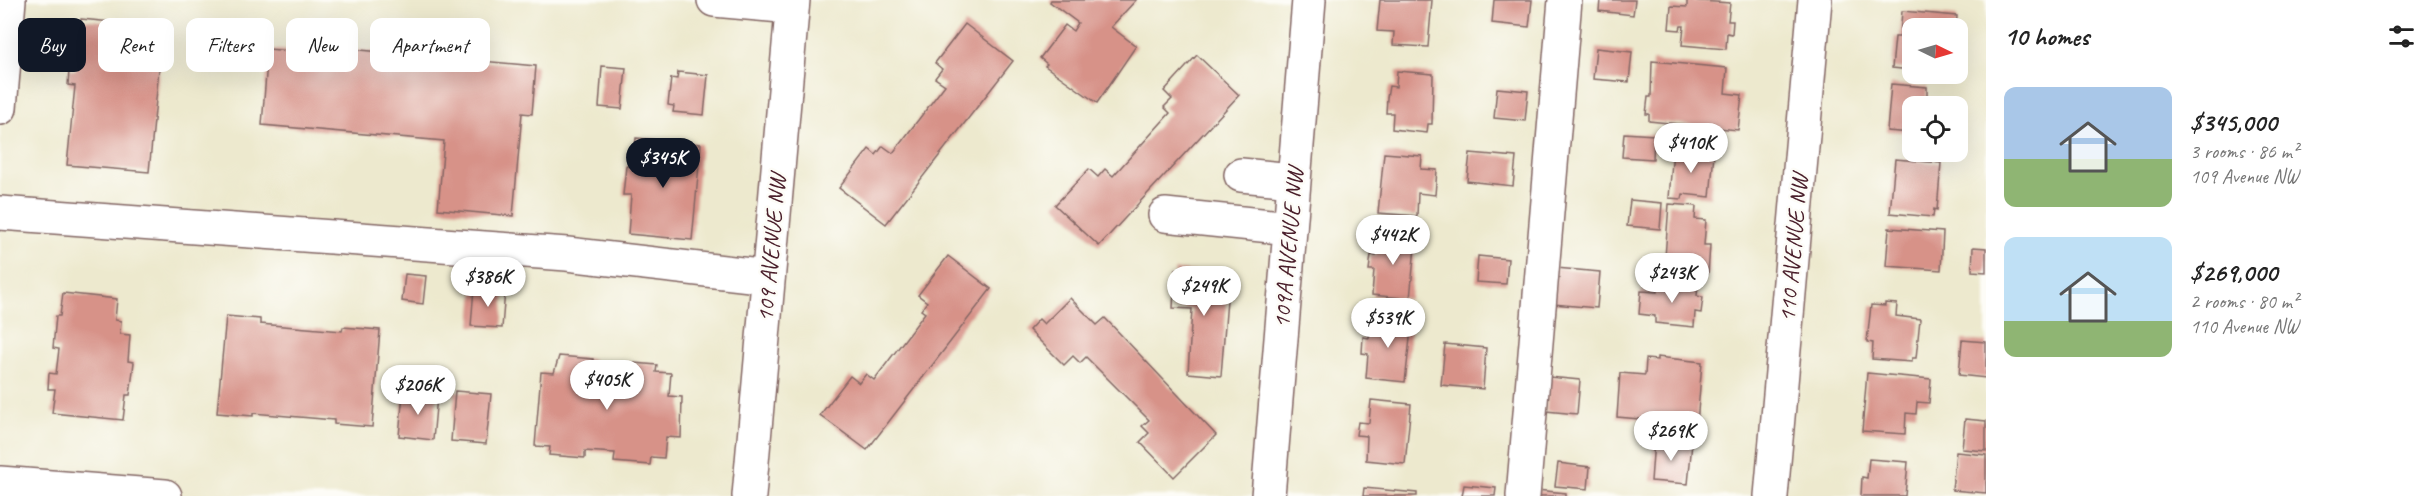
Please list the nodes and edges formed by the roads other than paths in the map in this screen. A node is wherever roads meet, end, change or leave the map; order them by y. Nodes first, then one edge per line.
1 (9, 0) edge
2 (714, 0) edge
3 (1309, 0) edge
4 (1565, 0) edge
5 (1815, 0) edge
6 (793, 3) edge
7 (0, 108) edge
8 (1241, 175) dead end
9 (1293, 180) junction
10 (0, 213) edge
11 (1165, 214) dead end
12 (1290, 228) junction
13 (768, 277) junction
14 (0, 483) edge
15 (165, 496) edge
16 (749, 496) edge
17 (1268, 496) edge
18 (1522, 496) edge
19 (1771, 496) edge

1 - 7 street
2 - 6 street
3 - 9 street, 109A AVENUE NW
4 - 18 street
5 - 19 street, 110 AVENUE NW
6 - 13 street, 109 AVENUE NW
8 - 9 street
9 - 12 street, 109A AVENUE NW
10 - 13 street
11 - 12 street
12 - 17 street, 109A AVENUE NW
13 - 16 street, 109 AVENUE NW
14 - 15 street

